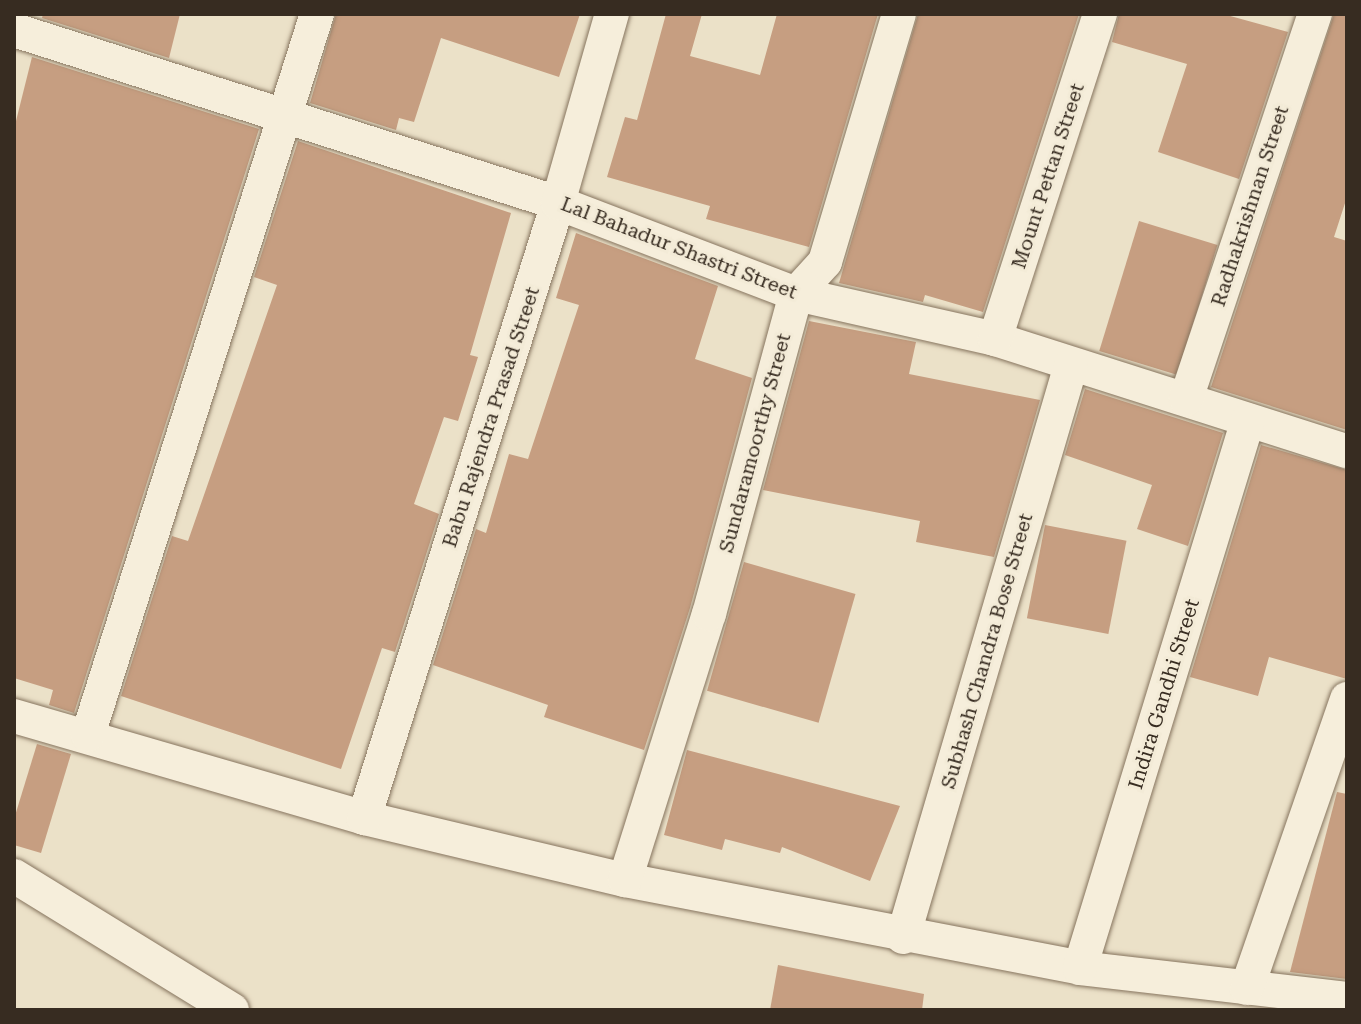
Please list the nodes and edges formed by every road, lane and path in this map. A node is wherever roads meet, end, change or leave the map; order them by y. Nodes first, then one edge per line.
1 (317, 14) edge
2 (612, 14) edge
3 (899, 14) edge
4 (1100, 14) edge
5 (1315, 14) edge
6 (14, 30) edge
7 (284, 118) junction
8 (558, 203) junction
9 (796, 294) junction
10 (995, 339) junction
11 (1071, 365) junction
12 (1186, 399) junction
13 (1248, 420) junction
14 (1347, 451) edge
15 (1347, 699) edge
16 (14, 716) edge
17 (88, 735) junction
18 (364, 818) junction
19 (14, 876) edge
20 (625, 880) junction
21 (903, 937) junction
22 (1080, 968) junction
23 (1247, 988) junction
24 (1331, 1001) edge
25 (232, 1010) edge

1 - 7 street
2 - 8 street, Babu Rajendra Prasad Street
3 - 9 street, Sundaramoorthy Street
4 - 10 street, Mount Pettan Street
5 - 12 street, Radhakrishnan Street
6 - 7 street, Lal Bahadur Shastri Street
7 - 8 street, Lal Bahadur Shastri Street
7 - 17 street
8 - 9 street, Lal Bahadur Shastri Street
8 - 18 street, Babu Rajendra Prasad Street
9 - 10 street, Lal Bahadur Shastri Street
9 - 20 street, Sundaramoorthy Street
10 - 11 street, Lal Bahadur Shastri Street
11 - 12 street, Lal Bahadur Shastri Street
11 - 21 street, Subhash Chandra Bose Street
12 - 13 street, Lal Bahadur Shastri Street
13 - 14 street, Lal Bahadur Shastri Street
13 - 22 street, Indira Gandhi Street
15 - 23 street
16 - 17 street
17 - 18 street
18 - 20 street
19 - 25 street
20 - 21 street
21 - 22 street
22 - 23 street
23 - 24 street

